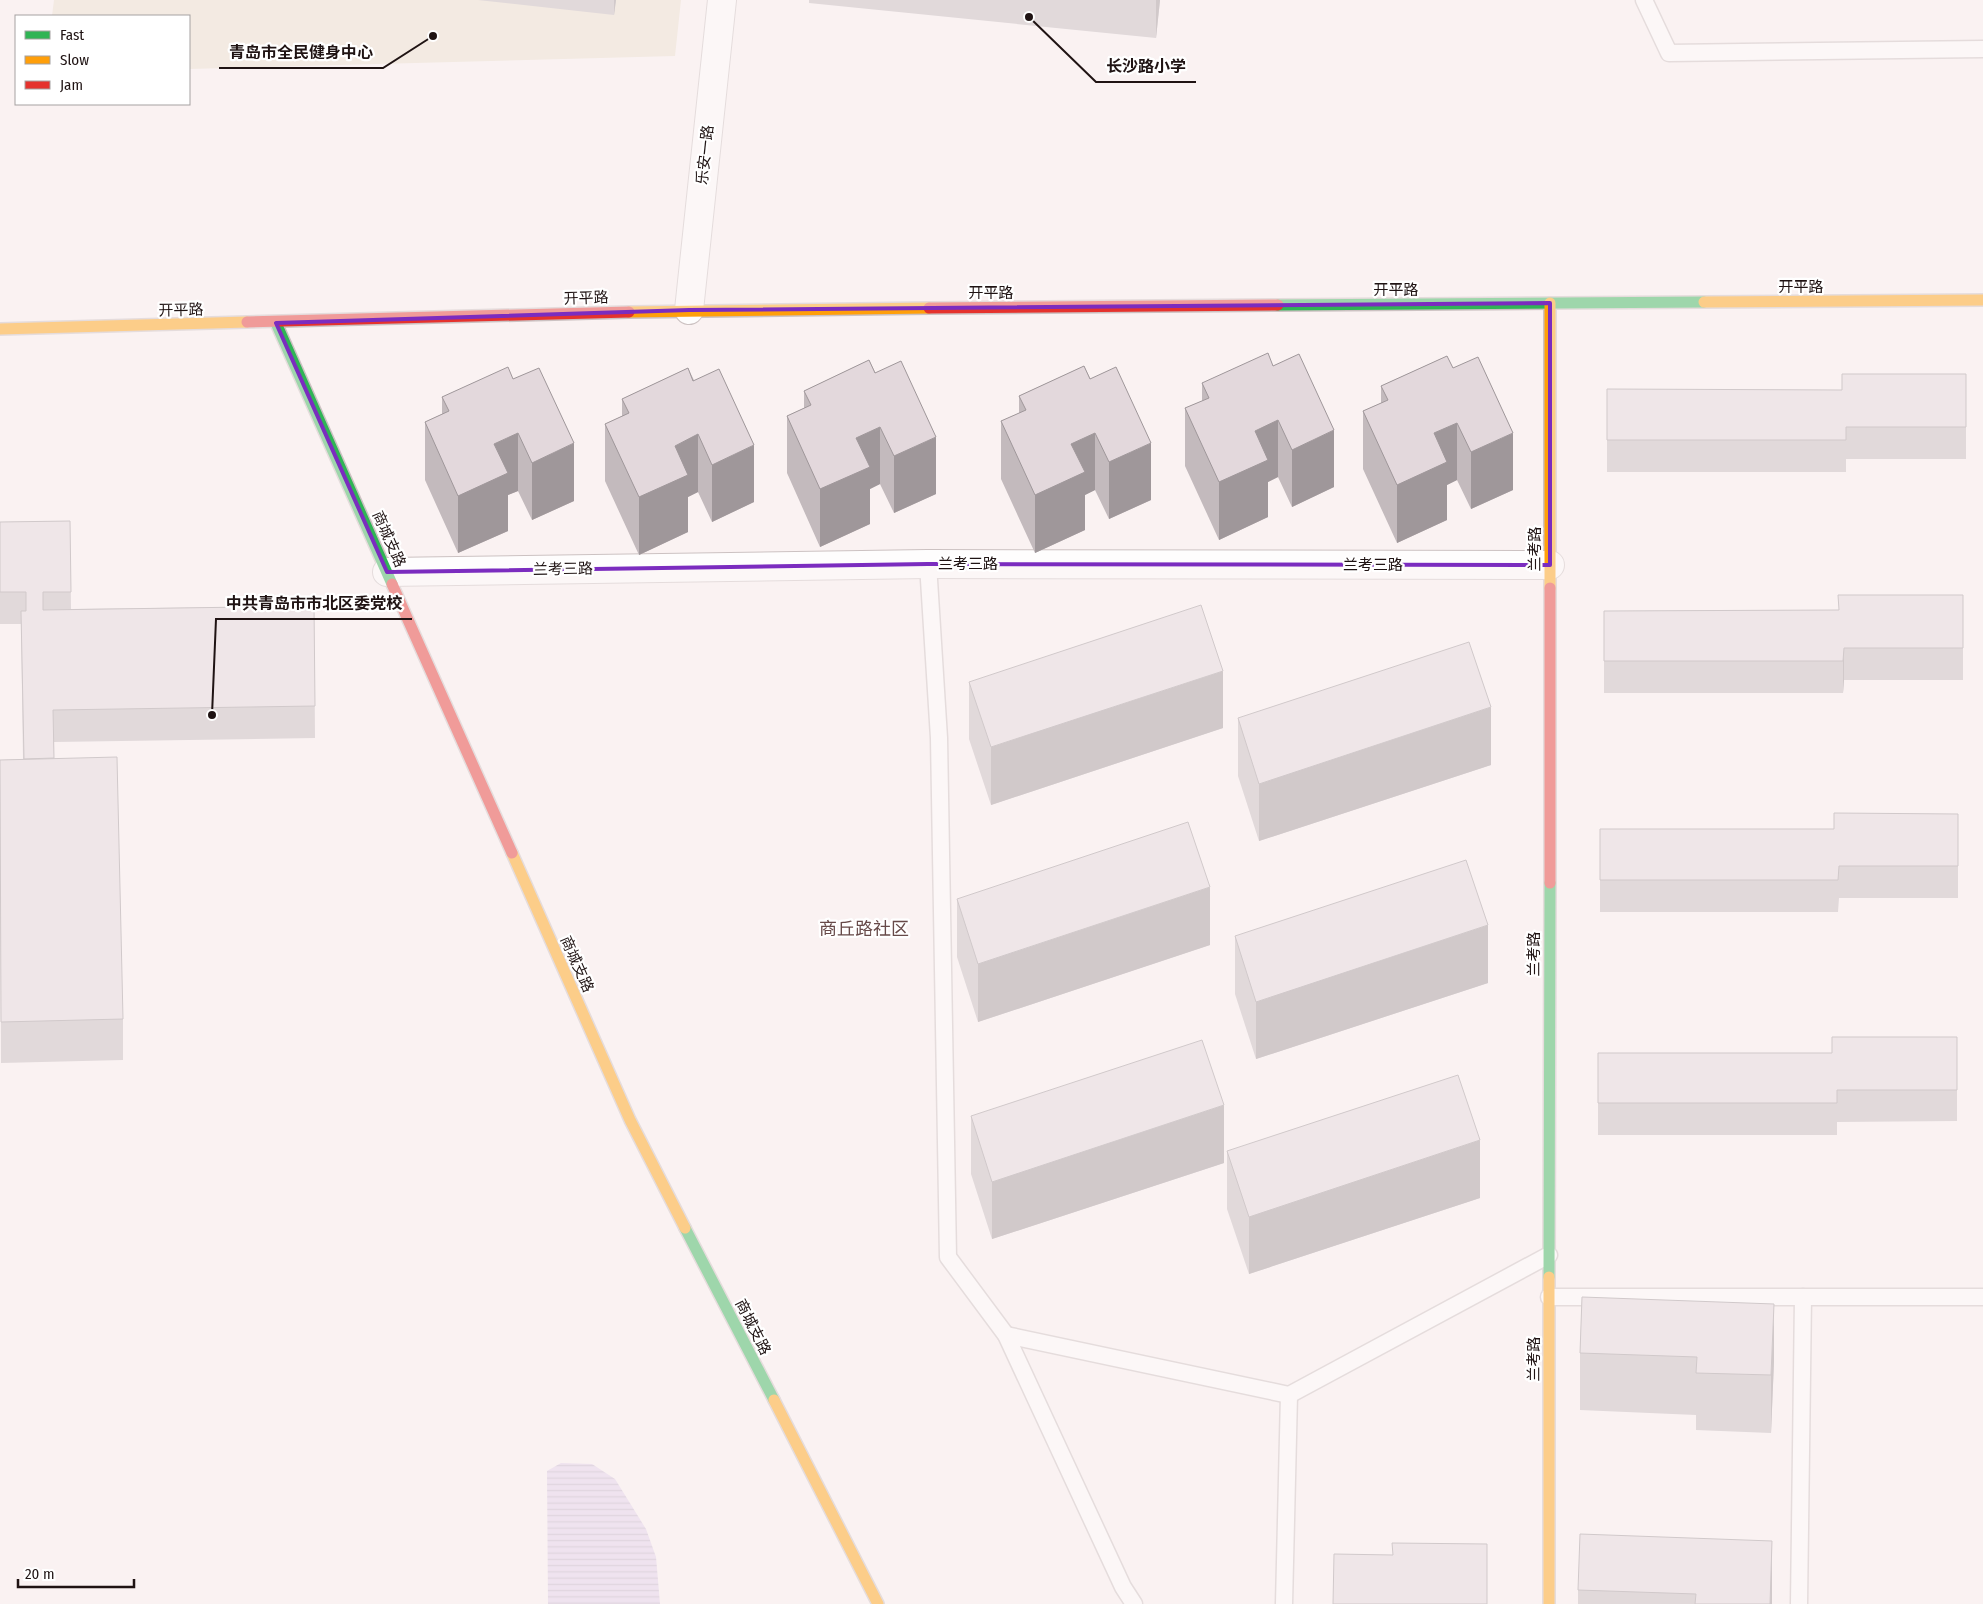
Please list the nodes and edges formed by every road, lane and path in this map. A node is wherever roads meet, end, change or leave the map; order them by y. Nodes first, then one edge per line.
1 (722, 0) edge
2 (1644, 0) edge
3 (1983, 49) edge
4 (1983, 300) edge
5 (1550, 303) junction
6 (689, 310) junction
7 (276, 323) junction
8 (0, 329) edge
9 (928, 564) junction
10 (1550, 566) junction
11 (387, 572) junction
12 (1549, 1255) junction
13 (1549, 1296) junction
14 (1803, 1297) junction
15 (1983, 1297) edge
16 (1006, 1334) junction
17 (1289, 1395) junction
18 (878, 1604) edge
19 (1134, 1604) edge
20 (1284, 1604) edge
21 (1548, 1604) edge
22 (1799, 1604) edge

1 - 6 street, 乐安一路
2 - 3 lane
4 - 5 street, 开平路
5 - 6 street, 开平路
5 - 10 street, 兰考路
6 - 7 street, 开平路
7 - 8 street, 开平路
7 - 11 street, 商城支路
9 - 10 street, 兰考三路
9 - 11 street, 兰考三路
9 - 16 lane
10 - 12 street, 兰考路
11 - 18 street, 商城支路
12 - 13 street, 兰考路
12 - 17 lane
13 - 14 lane
13 - 21 street, 兰考路
14 - 15 lane
14 - 22 lane
16 - 17 lane
16 - 19 lane
17 - 20 lane

